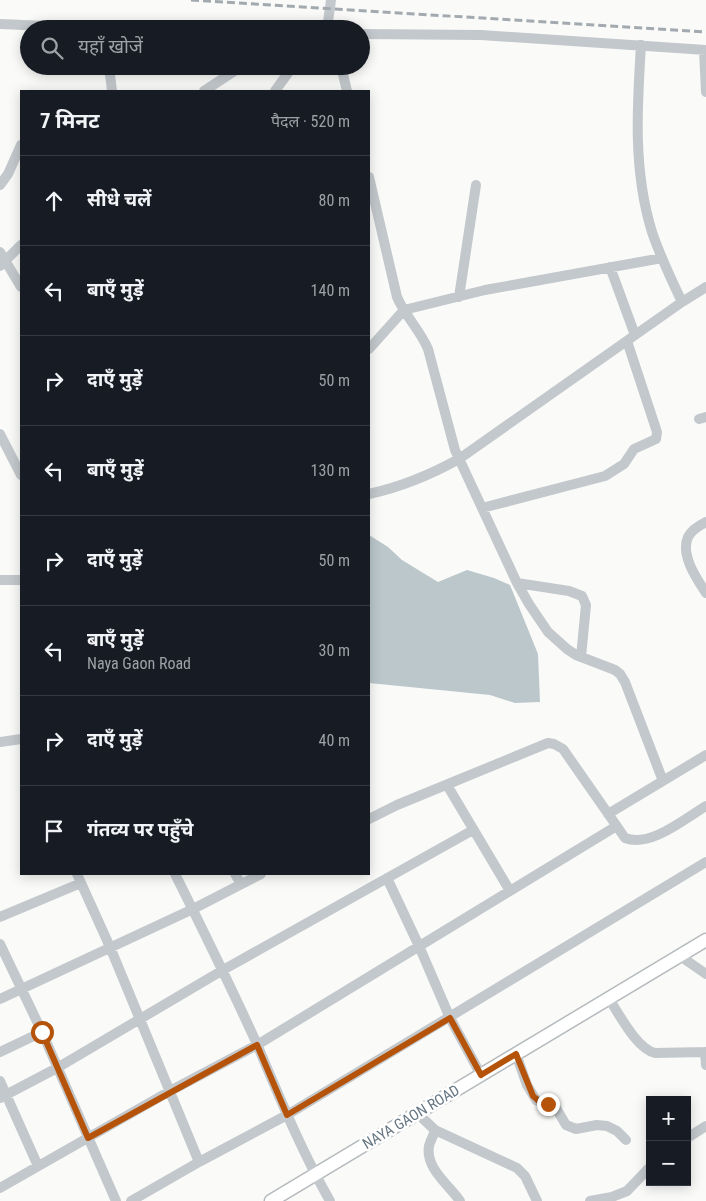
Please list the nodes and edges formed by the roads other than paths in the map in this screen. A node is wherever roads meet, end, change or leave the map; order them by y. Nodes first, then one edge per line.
1 (331, 0) edge
2 (328, 20) edge
3 (0, 24) edge
4 (20, 25) edge
5 (370, 34) edge
6 (640, 46) junction
7 (705, 50) edge
8 (110, 75) edge
9 (228, 75) edge
10 (287, 75) edge
11 (343, 75) edge
12 (112, 90) edge
13 (206, 90) edge
14 (276, 90) edge
15 (347, 90) edge
16 (706, 92) edge
17 (20, 147) edge
18 (0, 185) edge
19 (476, 185) dead end
20 (370, 191) edge
21 (20, 246) edge
22 (0, 252) edge
23 (662, 258) junction
24 (3, 264) edge
25 (610, 267) junction
26 (20, 286) edge
27 (706, 287) edge
28 (459, 297) junction
29 (682, 302) junction
30 (404, 310) junction
31 (631, 338) junction
32 (370, 348) edge
33 (0, 434) edge
34 (459, 459) junction
35 (20, 473) edge
36 (370, 494) edge
37 (482, 508) junction
38 (706, 522) edge
39 (0, 580) edge
40 (20, 580) edge
41 (517, 583) junction
42 (706, 593) edge
43 (581, 657) junction
44 (20, 739) edge
45 (0, 742) edge
46 (706, 755) edge
47 (663, 781) junction
48 (447, 785) junction
49 (706, 806) edge
50 (608, 814) junction
51 (370, 819) edge
52 (615, 827) junction
53 (473, 830) junction
54 (706, 862) edge
55 (175, 875) edge
56 (236, 875) edge
57 (259, 875) edge
58 (79, 878) edge
59 (387, 878) junction
60 (241, 884) junction
61 (510, 891) junction
62 (192, 909) junction
63 (0, 917) edge
64 (706, 940) edge
65 (0, 944) edge
66 (419, 946) junction
67 (110, 947) junction
68 (680, 956) junction
69 (223, 970) junction
70 (706, 974) edge
71 (22, 988) junction
72 (0, 999) edge
73 (609, 999) junction
74 (450, 1018) junction
75 (139, 1020) junction
76 (42, 1032) junction
77 (257, 1045) junction
78 (0, 1052) edge
79 (705, 1052) edge
80 (516, 1054) junction
81 (706, 1065) edge
82 (57, 1068) junction
83 (481, 1075) junction
84 (0, 1081) edge
85 (170, 1091) junction
86 (3, 1096) edge
87 (418, 1113) junction
88 (287, 1115) junction
89 (706, 1126) edge
90 (435, 1130) junction
91 (691, 1135) edge
92 (88, 1138) junction
93 (626, 1140) dead end
94 (199, 1162) junction
95 (38, 1166) junction
96 (646, 1171) edge
97 (315, 1175) junction
98 (0, 1188) edge
99 (116, 1201) edge
100 (131, 1201) edge
101 (271, 1201) edge
102 (330, 1201) edge
103 (460, 1201) edge
104 (537, 1201) edge
105 (590, 1201) edge

1 - 2 street
3 - 4 street
5 - 6 street
6 - 7 street
6 - 23 street
7 - 16 street
8 - 12 street
9 - 13 street
10 - 14 street
11 - 15 street
17 - 18 street
19 - 28 street
20 - 30 street
21 - 24 street
22 - 24 street
23 - 25 street
23 - 29 street
24 - 26 street
25 - 28 street
25 - 31 street
27 - 29 street
28 - 30 street
29 - 31 street
30 - 32 street
30 - 34 street
31 - 34 street
31 - 37 street
33 - 35 street
34 - 36 street
34 - 37 street
37 - 41 street
38 - 42 street
39 - 40 street
41 - 43 street
41 - 43 street
43 - 47 street
44 - 45 street
46 - 47 street
47 - 50 street
48 - 50 street
48 - 51 street
48 - 53 street
49 - 52 street
50 - 52 street
52 - 61 street
53 - 59 street
53 - 61 street
54 - 74 street
55 - 62 street
56 - 60 street
57 - 60 street
58 - 63 street
58 - 67 street
59 - 66 street
59 - 69 street
60 - 62 street
61 - 66 street
62 - 67 street
62 - 69 street
64 - 68 main road, NAYA GAON ROAD
65 - 71 street
66 - 74 street
66 - 77 street
67 - 71 street
67 - 75 street
68 - 70 street
68 - 73 main road, NAYA GAON ROAD
69 - 75 street
69 - 77 street
71 - 72 street
71 - 76 street
73 - 79 street
73 - 80 main road, NAYA GAON ROAD
74 - 83 street
74 - 88 street
75 - 82 street
75 - 85 street
76 - 78 street
76 - 82 street
77 - 85 street
77 - 88 street
79 - 81 street
80 - 83 main road, NAYA GAON ROAD
80 - 93 street
82 - 86 street
82 - 92 street
83 - 87 main road, NAYA GAON ROAD
84 - 86 street
85 - 92 street
85 - 94 street
86 - 95 street
87 - 90 street
87 - 97 main road, NAYA GAON ROAD
88 - 94 street
88 - 97 street
89 - 91 street
90 - 103 street
90 - 104 street
92 - 95 street
92 - 99 street
94 - 100 street
95 - 98 street
96 - 105 street
97 - 101 main road, NAYA GAON ROAD
97 - 102 street

